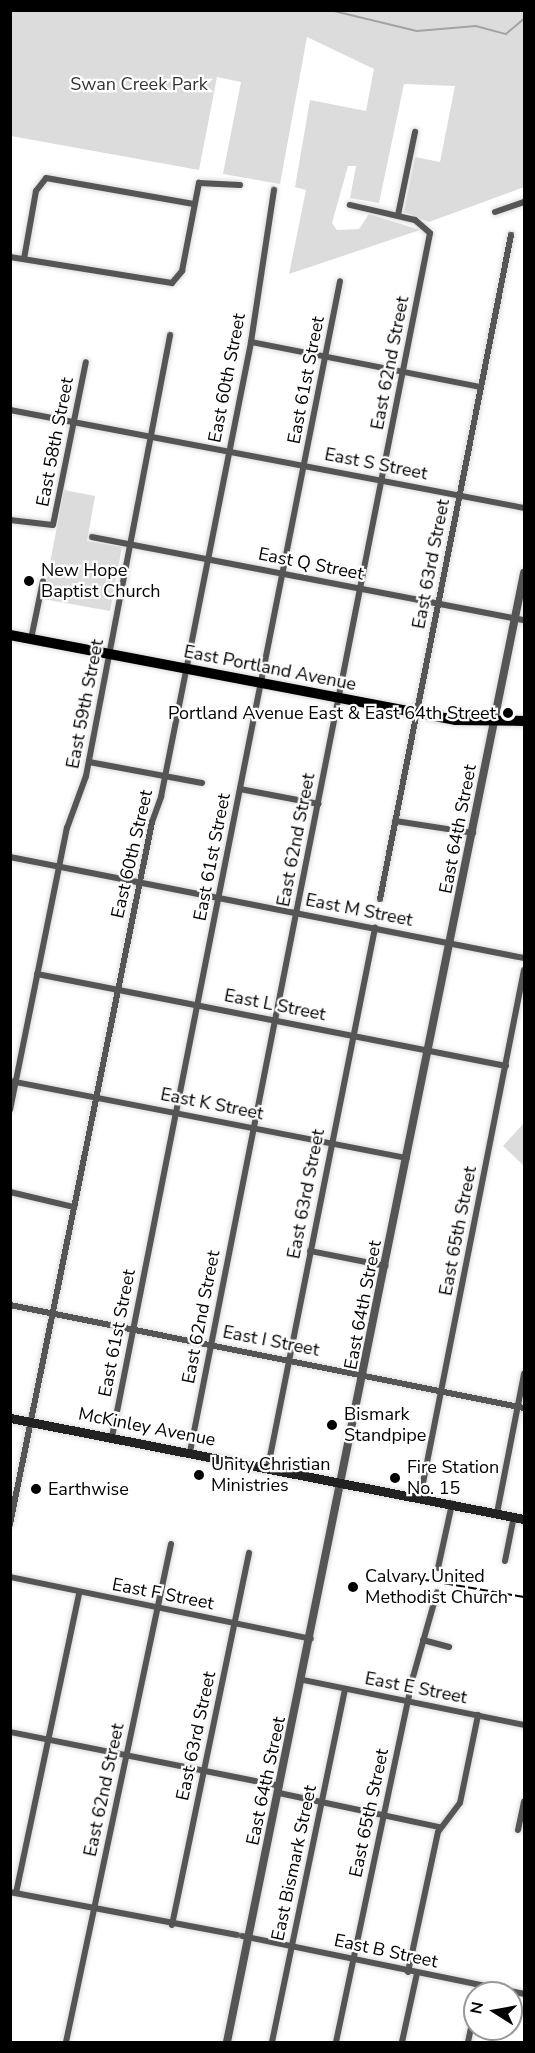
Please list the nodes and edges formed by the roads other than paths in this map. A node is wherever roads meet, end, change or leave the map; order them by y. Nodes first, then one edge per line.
1 (415, 132) dead end
2 (240, 185) dead end
3 (274, 190) dead end
4 (525, 202) edge
5 (194, 204) junction
6 (350, 205) dead end
7 (495, 212) dead end
8 (398, 215) junction
9 (511, 235) dead end
10 (10, 257) edge
11 (24, 259) junction
12 (339, 281) dead end
13 (170, 335) dead end
14 (251, 342) junction
15 (326, 356) junction
16 (86, 362) dead end
17 (404, 372) junction
18 (481, 387) junction
19 (10, 410) edge
20 (74, 422) junction
21 (152, 437) junction
22 (228, 452) junction
23 (304, 466) junction
24 (383, 481) junction
25 (460, 496) junction
26 (525, 508) edge
27 (10, 520) edge
28 (92, 537) dead end
29 (131, 545) junction
30 (208, 560) junction
31 (525, 573) edge
32 (283, 574) junction
33 (43, 581) dead end
34 (361, 589) junction
35 (439, 604) junction
36 (515, 619) junction
37 (525, 620) edge
38 (10, 635) edge
39 (31, 639) junction
40 (109, 654) junction
41 (184, 668) junction
42 (261, 682) junction
43 (339, 697) junction
44 (416, 712) junction
45 (525, 721) edge
46 (494, 722) junction
47 (89, 762) junction
48 (165, 776) junction
49 (202, 783) dead end
50 (240, 789) junction
51 (319, 804) junction
52 (395, 821) junction
53 (473, 833) junction
54 (10, 857) edge
55 (60, 866) junction
56 (140, 883) junction
57 (219, 898) junction
58 (380, 899) dead end
59 (296, 913) junction
60 (375, 928) junction
61 (450, 943) junction
62 (525, 958) edge
63 (525, 970) edge
64 (37, 974) junction
65 (118, 990) junction
66 (198, 1006) junction
67 (275, 1020) junction
68 (353, 1035) junction
69 (429, 1050) junction
70 (506, 1066) junction
71 (13, 1081) edge
72 (96, 1097) junction
73 (10, 1110) edge
74 (176, 1113) junction
75 (254, 1128) junction
76 (331, 1143) junction
77 (408, 1158) junction
78 (10, 1192) edge
79 (74, 1207) junction
80 (310, 1251) junction
81 (386, 1266) junction
82 (10, 1305) edge
83 (53, 1314) junction
84 (134, 1330) junction
85 (211, 1344) junction
86 (289, 1360) junction
87 (525, 1374) edge
88 (365, 1375) junction
89 (440, 1391) junction
90 (521, 1407) edge
91 (10, 1418) edge
92 (31, 1422) junction
93 (112, 1437) junction
94 (190, 1452) junction
95 (268, 1467) junction
96 (344, 1482) junction
97 (420, 1498) junction
98 (452, 1504) junction
99 (497, 1513) junction
100 (514, 1516) junction
101 (525, 1518) edge
102 (10, 1524) edge
103 (171, 1544) dead end
104 (249, 1553) dead end
105 (505, 1561) dead end
106 (438, 1568) dead end
107 (10, 1577) edge
108 (437, 1592) dead end
109 (79, 1593) junction
110 (158, 1607) junction
111 (234, 1624) junction
112 (311, 1639) junction
113 (423, 1640) junction
114 (449, 1647) dead end
115 (303, 1680) junction
116 (345, 1689) junction
117 (407, 1702) junction
118 (478, 1715) junction
119 (525, 1725) edge
120 (10, 1732) edge
121 (48, 1740) junction
122 (126, 1757) junction
123 (204, 1772) junction
124 (280, 1790) junction
125 (321, 1802) junction
126 (525, 1802) edge
127 (384, 1815) junction
128 (439, 1827) junction
129 (518, 1830) dead end
130 (13, 1892) edge
131 (95, 1908) junction
132 (172, 1925) junction
133 (243, 1936) junction
134 (292, 1947) junction
135 (353, 1960) junction
136 (408, 1972) junction
137 (417, 1973) junction
138 (463, 1982) edge
139 (66, 2043) edge
140 (227, 2043) edge
141 (272, 2043) edge
142 (336, 2043) edge
143 (402, 2043) edge

1 - 8 street
2 - 5 street
3 - 14 street, East 60th Street
4 - 7 street
5 - 11 street
5 - 11 street
6 - 8 street
8 - 17 street, East 62nd Street
9 - 18 street, East 63rd Street
10 - 11 street
12 - 15 street, East 61st Street
13 - 21 street, East 59th Street
14 - 15 street
14 - 22 street, East 60th Street
15 - 17 street
15 - 23 street, East 61st Street
16 - 20 street, East 58th Street
17 - 18 street
17 - 24 street, East 62nd Street
18 - 25 street, East 63rd Street
19 - 20 street, East S Street
20 - 21 street, East S Street
20 - 27 street, East 58th Street
21 - 22 street, East S Street
21 - 29 street, East 59th Street
22 - 23 street, East S Street
22 - 30 street, East 60th Street
23 - 24 street, East S Street
23 - 32 street, East 61st Street
24 - 25 street, East S Street
24 - 34 street, East 62nd Street
25 - 26 street, East S Street
25 - 35 street, East 63rd Street
28 - 29 street, East Q Street
29 - 30 street, East Q Street
29 - 40 street, East 59th Street
30 - 32 street, East Q Street
30 - 41 street, East 60th Street
31 - 36 street, East 64th Street
32 - 34 street, East Q Street
32 - 42 street, East 61st Street
33 - 39 street
34 - 35 street, East Q Street
34 - 43 street, East 62nd Street
35 - 36 street, East Q Street
35 - 44 street, East 63rd Street
36 - 37 street, East Q Street
36 - 46 street, East 64th Street
38 - 39 main road, East Portland Avenue
39 - 40 main road, East Portland Avenue
40 - 41 main road, East Portland Avenue
40 - 47 street, East 59th Street
41 - 42 main road, East Portland Avenue
41 - 48 street, East 60th Street
42 - 43 main road, East Portland Avenue
42 - 50 street, East 61st Street
43 - 44 main road, East Portland Avenue
43 - 51 street, East 62nd Street
44 - 46 main road, East Portland Avenue
44 - 52 street, East 63rd Street
45 - 46 main road, East Portland Avenue
46 - 53 street, East 64th Street
47 - 48 street
47 - 55 street, East 59th Street
48 - 49 street
48 - 56 street, East 60th Street
50 - 51 street
50 - 57 street, East 61st Street
51 - 59 street, East 62nd Street
52 - 53 street
52 - 58 street, East 63rd Street
53 - 61 street, East 64th Street
54 - 55 street, East M Street
55 - 56 street, East M Street
55 - 64 street, East 59th Street
56 - 57 street, East M Street
56 - 65 street, East 60th Street
57 - 59 street, East M Street
57 - 66 street, East 61st Street
59 - 60 street, East M Street
59 - 67 street, East 62nd Street
60 - 61 street, East M Street
60 - 68 street, East 63rd Street
61 - 62 street, East M Street
61 - 69 street, East 64th Street
63 - 70 street, East 65th Street
64 - 65 street, East L Street
64 - 71 street, East 59th Street
65 - 66 street, East L Street
65 - 72 street, East 60th Street
66 - 67 street, East L Street
66 - 74 street, East 61st Street
67 - 68 street, East L Street
67 - 75 street, East 62nd Street
68 - 69 street, East L Street
68 - 76 street, East 63rd Street
69 - 70 street, East L Street
69 - 77 street, East 64th Street
70 - 89 street, East 65th Street
71 - 72 street, East K Street
71 - 73 street, East 59th Street
72 - 74 street, East K Street
72 - 79 street, East 60th Street
74 - 75 street, East K Street
74 - 84 street, East 61st Street
75 - 76 street, East K Street
75 - 85 street, East 62nd Street
76 - 77 street, East K Street
76 - 80 street, East 63rd Street
77 - 81 street, East 64th Street
78 - 79 street
79 - 83 street, East 60th Street
80 - 81 street
80 - 86 street, East 63rd Street
81 - 88 street, East 64th Street
82 - 83 street, East I Street
83 - 84 street, East I Street
83 - 92 street, East 60th Street
84 - 85 street, East I Street
84 - 93 street, East 61st Street
85 - 86 street, East I Street
85 - 94 street, East 62nd Street
86 - 88 street, East I Street
86 - 95 street, East 63rd Street
87 - 90 street
88 - 89 street, East I Street
88 - 96 street, East 64th Street
89 - 90 street, East I Street
89 - 97 street, East 65th Street
90 - 99 street
91 - 92 main road, McKinley Avenue
92 - 93 main road, McKinley Avenue
92 - 102 street, East 60th Street
93 - 94 main road, McKinley Avenue
94 - 95 main road, McKinley Avenue
95 - 96 main road, McKinley Avenue
96 - 97 main road, McKinley Avenue
96 - 112 street, East 64th Street
97 - 98 main road, McKinley Avenue
98 - 99 main road, McKinley Avenue
98 - 106 street
99 - 100 main road, McKinley Avenue
100 - 101 main road, McKinley Avenue
100 - 105 street
103 - 110 street, East 62nd Street
104 - 111 street, East 63rd Street
107 - 109 street, East F Street
108 - 113 street, East 65th Street
109 - 110 street, East F Street
109 - 121 street
110 - 111 street, East F Street
110 - 122 street, East 62nd Street
111 - 112 street, East F Street
111 - 123 street, East 63rd Street
112 - 115 street, East 64th Street
113 - 114 street
113 - 117 street, East 65th Street
115 - 116 street, East E Street
115 - 124 street, East 64th Street
116 - 117 street, East E Street
116 - 125 street, East Bismark Street
117 - 118 street, East E Street
117 - 127 street, East 65th Street
118 - 119 street, East E Street
118 - 128 street
120 - 121 street
121 - 122 street
121 - 130 street
122 - 123 street
122 - 131 street, East 62nd Street
123 - 124 street
123 - 132 street, East 63rd Street
124 - 125 street
124 - 133 street, East 64th Street
125 - 127 street
125 - 134 street, East Bismark Street
126 - 129 street
127 - 128 street
127 - 135 street, East 65th Street
128 - 136 street
130 - 131 street, East B Street
131 - 132 street, East B Street
131 - 139 street, East 62nd Street
132 - 133 street, East B Street
133 - 134 street, East B Street
133 - 140 street, East 64th Street
134 - 135 street, East B Street
134 - 141 street, East Bismark Street
135 - 136 street, East B Street
135 - 142 street, East 65th Street
136 - 137 street, East B Street
137 - 138 street, East B Street
137 - 143 street

